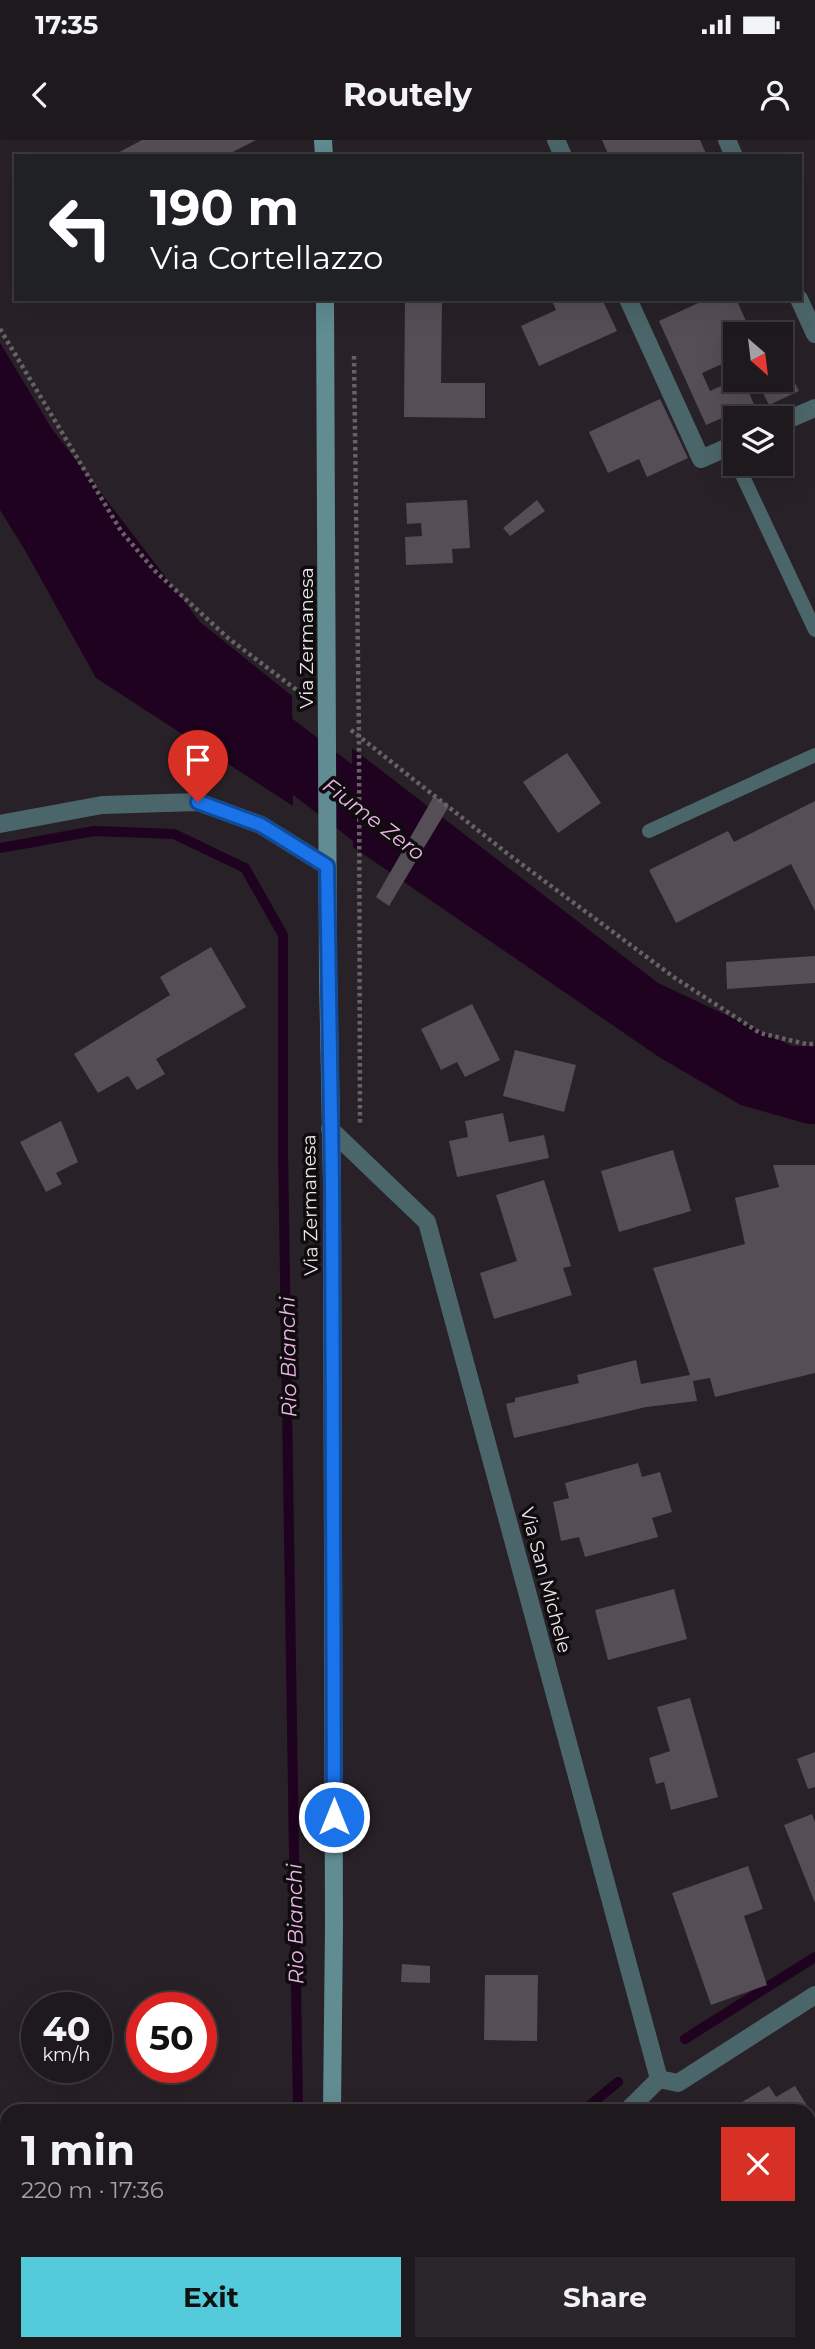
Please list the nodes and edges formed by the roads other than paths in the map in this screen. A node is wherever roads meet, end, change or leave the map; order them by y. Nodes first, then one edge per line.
1 (325, 301) edge
2 (629, 301) edge
3 (800, 301) edge
4 (815, 334) edge
5 (815, 408) edge
6 (793, 417) edge
7 (723, 455) edge
8 (745, 476) edge
9 (815, 629) edge
10 (815, 755) edge
11 (0, 824) edge
12 (649, 831) dead end
13 (327, 866) junction
14 (330, 1129) junction
15 (815, 1995) edge
16 (660, 2079) junction
17 (332, 2104) edge
18 (634, 2104) edge

1 - 13 main road, Via Zermanesa
2 - 7 street
3 - 4 street
5 - 6 street
8 - 9 lane
10 - 12 lane
11 - 13 street
13 - 14 main road, Via Zermanesa
14 - 16 street, Via San Michele
14 - 17 main road, Via Zermanesa
15 - 16 street
16 - 18 street

